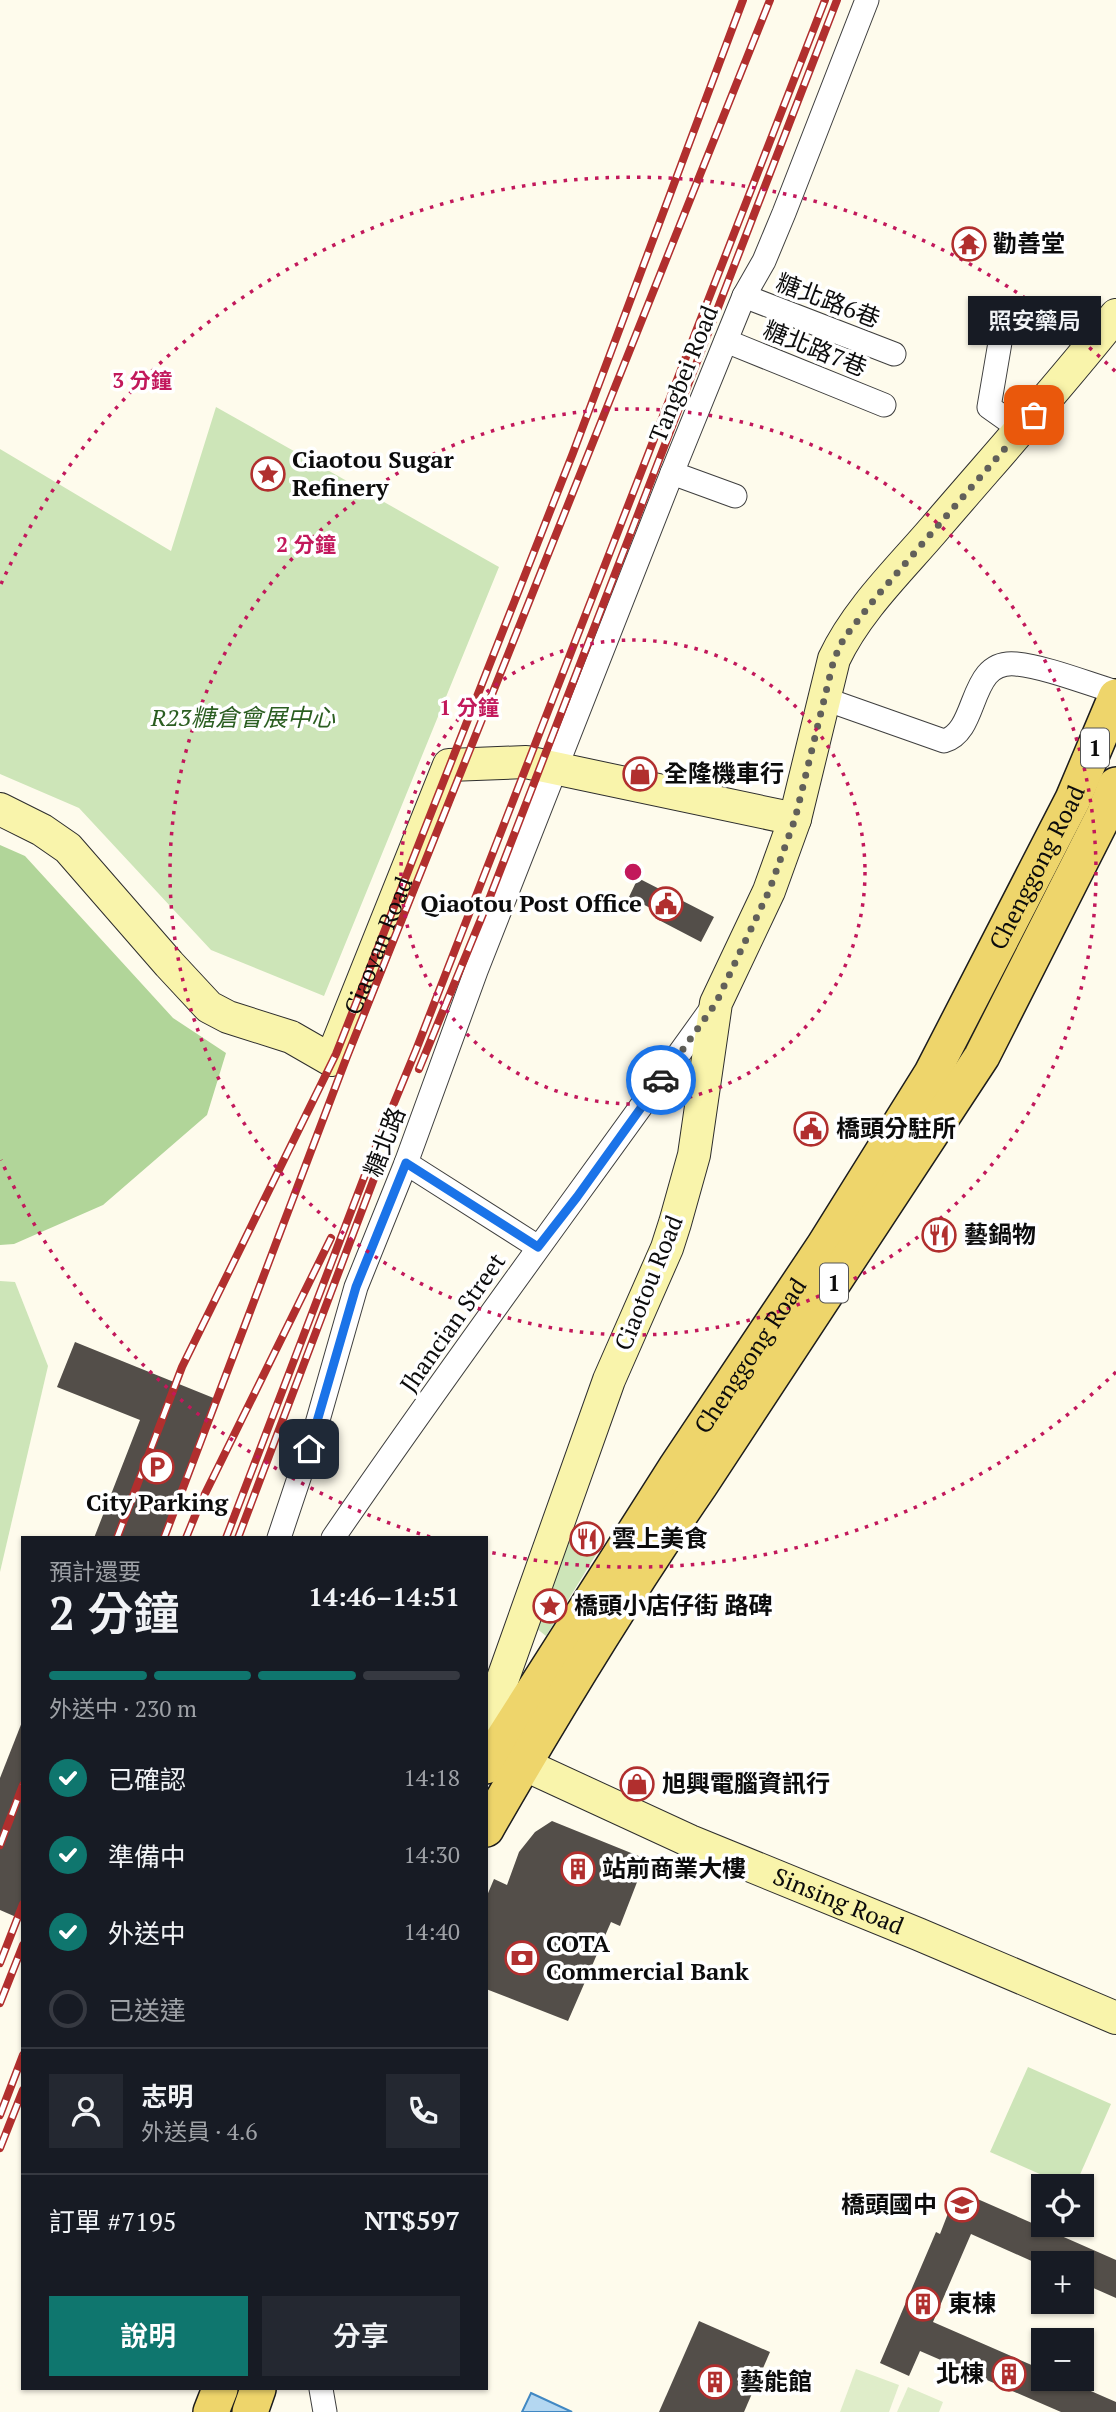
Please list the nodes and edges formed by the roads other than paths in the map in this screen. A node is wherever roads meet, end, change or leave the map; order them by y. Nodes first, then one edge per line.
1 (867, 0) edge
2 (744, 296) junction
3 (1116, 315) edge
4 (1004, 319) dead end
5 (726, 341) junction
6 (894, 354) dead end
7 (884, 405) dead end
8 (1020, 429) junction
9 (672, 473) junction
10 (734, 496) dead end
11 (1116, 692) edge
12 (1116, 697) edge
13 (825, 699) junction
14 (556, 770) junction
15 (1073, 799) junction
16 (1112, 808) edge
17 (0, 809) edge
18 (795, 819) junction
19 (716, 1003) junction
20 (406, 1163) junction
21 (538, 1247) junction
22 (280, 1536) edge
23 (334, 1536) edge
24 (503, 1758) edge
25 (488, 1821) edge
26 (1116, 2018) edge
27 (321, 2390) edge
28 (216, 2399) edge
29 (253, 2406) edge
30 (325, 2412) edge

1 - 2 street, Tangbei Road
2 - 5 street, Tangbei Road
2 - 6 street, 糖北路6巷
3 - 8 street, Ciaotou Road
4 - 8 street
5 - 7 street, 糖北路7巷
5 - 9 street, Tangbei Road
8 - 13 street, Ciaotou Road
9 - 10 street
9 - 14 street, Tangbei Road
11 - 13 street
12 - 15 main road, Chenggong Road / 1
13 - 18 street, Ciaotou Road
14 - 17 street, Ciaoyan Road
14 - 18 street, Ciaoyan Road
14 - 20 street, 糖北路
15 - 16 street
15 - 24 main road, Chenggong Road / 1
16 - 24 main road, Chenggong Road / 1
18 - 19 street, Ciaotou Road
19 - 21 street, Jhancian Street
19 - 24 street, Ciaotou Road
20 - 21 street
20 - 22 street, 糖北路
21 - 23 street, Jhancian Street
24 - 25 main road, 1
24 - 26 street, Sinsing Road
27 - 30 street
28 - 29 street

